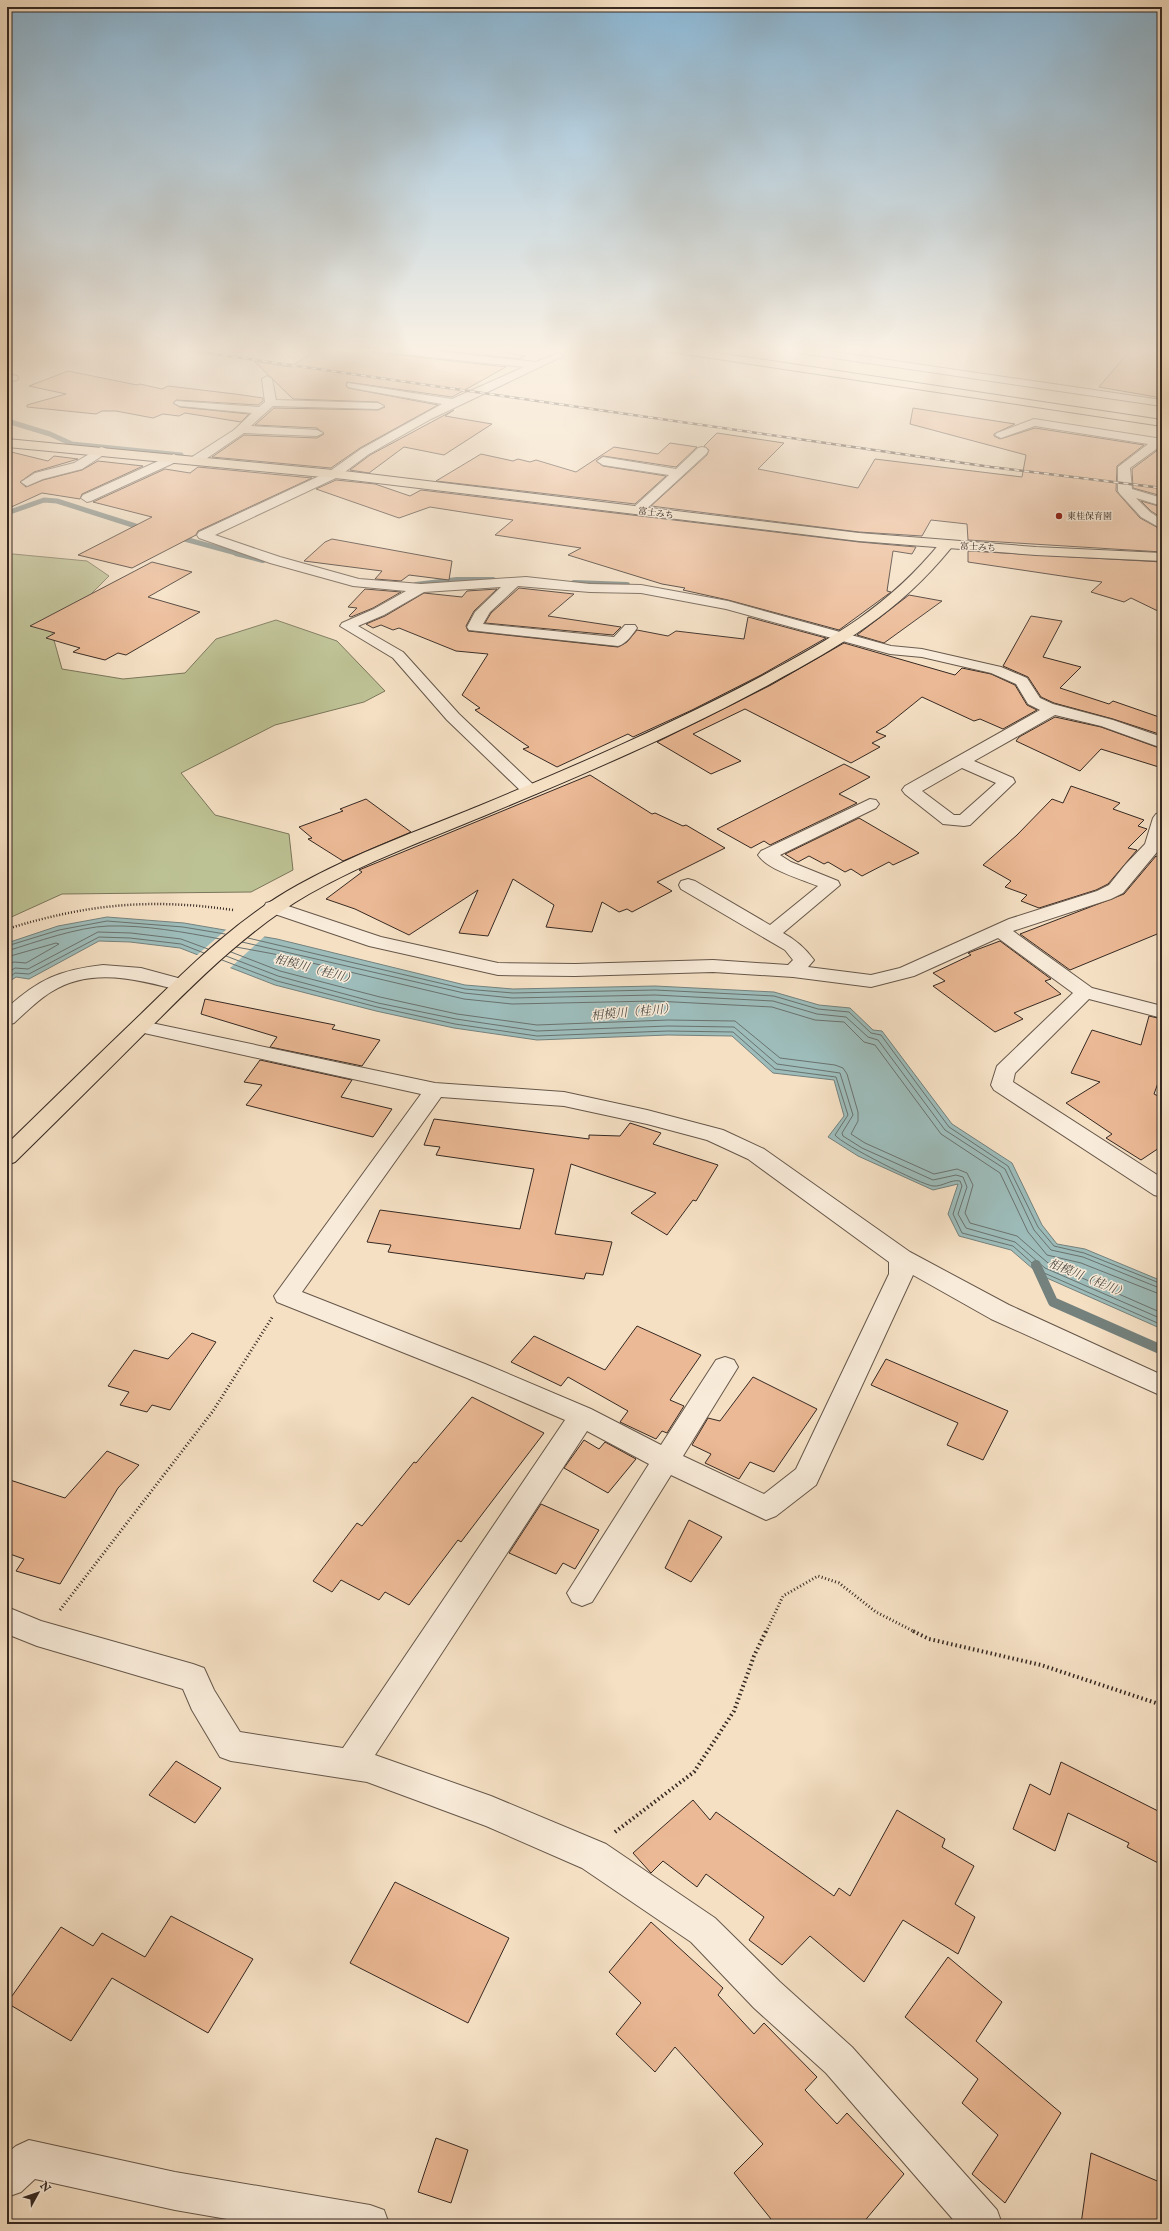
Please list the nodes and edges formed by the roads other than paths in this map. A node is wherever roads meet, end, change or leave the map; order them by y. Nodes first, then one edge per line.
1 (100, 452) edge
2 (113, 452) edge
3 (208, 452) edge
4 (364, 452) edge
5 (701, 452) edge
6 (1144, 452) edge
7 (174, 458) junction
8 (196, 460) junction
9 (603, 461) dead end
10 (678, 473) junction
11 (334, 474) junction
12 (27, 482) dead end
13 (1124, 491) junction
14 (87, 498) dead end
15 (1162, 502) edge
16 (638, 510) junction
17 (1162, 525) edge
18 (946, 545) junction
19 (1162, 557) edge
20 (514, 582) junction
21 (421, 588) junction
22 (630, 628) dead end
23 (844, 637) junction
24 (1053, 709) junction
25 (1162, 743) edge
26 (962, 762) junction
27 (530, 790) junction
28 (870, 804) dead end
29 (1162, 818) edge
30 (688, 885) dead end
31 (262, 914) junction
32 (999, 930) junction
33 (770, 934) junction
34 (793, 971) junction
35 (186, 983) junction
36 (1085, 992) junction
37 (1162, 1012) edge
38 (7, 1019) edge
39 (142, 1026) junction
40 (435, 1090) junction
41 (7, 1157) edge
42 (1162, 1189) edge
43 (901, 1258) junction
44 (724, 1367) dead end
45 (1162, 1386) edge
46 (582, 1416) junction
47 (666, 1460) junction
48 (582, 1593) dead end
49 (7, 1620) edge
50 (351, 1764) junction
51 (7, 2178) edge
52 (370, 2224) edge
53 (983, 2224) edge

1 - 12 street
2 - 7 main road, 富士みち
3 - 8 street
4 - 11 street
5 - 10 street
6 - 13 street
7 - 8 main road, 富士みち
7 - 14 street
8 - 11 main road, 富士みち
9 - 10 street
10 - 16 street
11 - 16 main road, 富士みち
11 - 21 street
13 - 15 street
13 - 17 street
16 - 18 main road, 富士みち
18 - 19 main road, 富士みち
18 - 23 main road
20 - 21 street
20 - 22 street
20 - 23 street
21 - 27 street
23 - 24 street
23 - 27 main road
24 - 25 street
24 - 26 street
26 - 26 street
27 - 31 main road
28 - 33 street
29 - 32 street
30 - 33 street
31 - 34 street
31 - 35 main road
32 - 34 street
32 - 36 street
33 - 34 street
35 - 38 street
35 - 39 main road
36 - 37 street
36 - 42 street
39 - 40 street
39 - 41 main road
40 - 43 street
40 - 46 street
43 - 45 street
43 - 47 street
44 - 47 street
46 - 47 street
46 - 50 street
47 - 48 street
49 - 50 street
50 - 53 street
51 - 52 street

